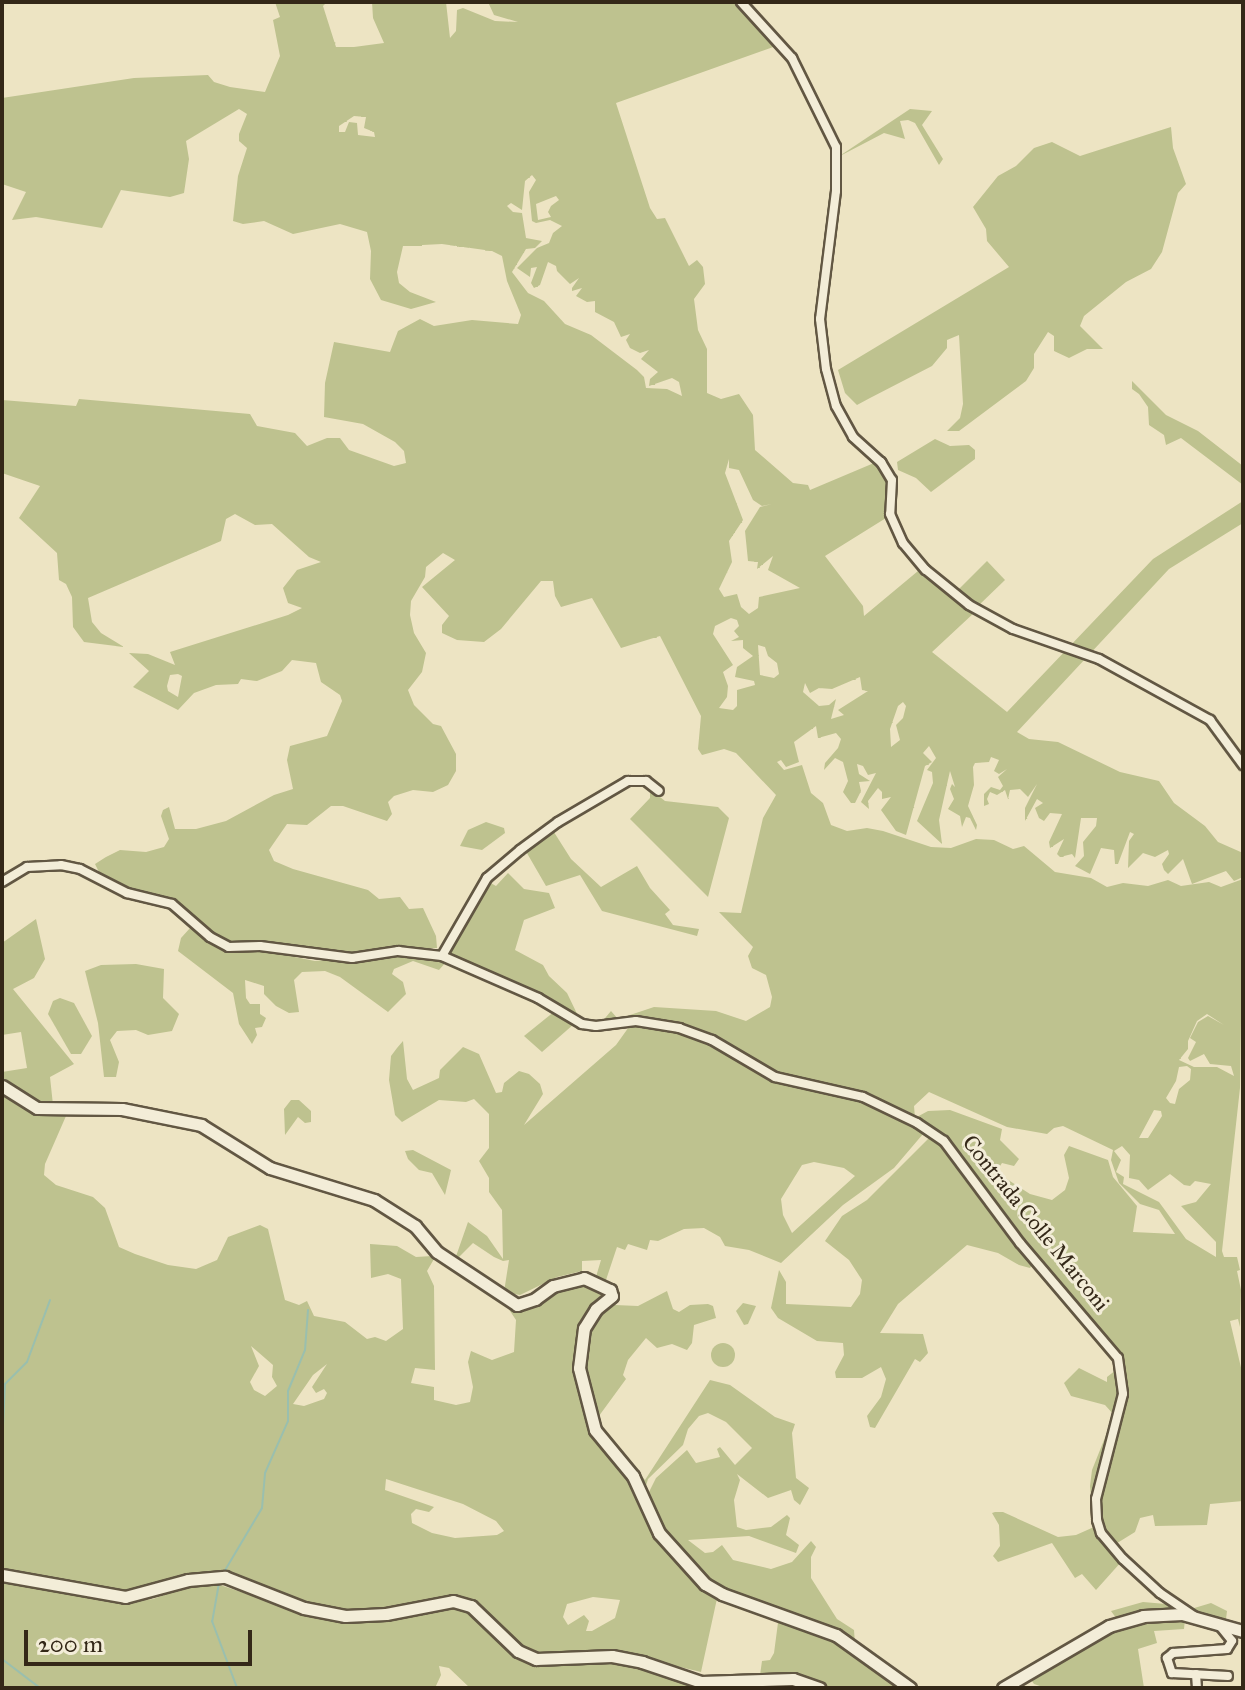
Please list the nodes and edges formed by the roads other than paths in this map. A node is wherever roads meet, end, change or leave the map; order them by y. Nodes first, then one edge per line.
1 (741, 2) edge
2 (1243, 765) edge
3 (659, 791) dead end
4 (2, 882) edge
5 (442, 956) junction
6 (2, 1086) edge
7 (2, 1575) edge
8 (1195, 1617) junction
9 (1218, 1623) junction
10 (1243, 1631) edge
11 (1196, 1674) junction
12 (1228, 1676) dead end
13 (819, 1688) edge
14 (910, 1688) edge
15 (1003, 1688) edge
16 (1197, 1688) edge

1 - 2 street
3 - 5 street
4 - 5 street, Contrada Colle Marconi
5 - 8 street, Contrada Colle Marconi
6 - 14 street
7 - 13 street
8 - 9 street
8 - 15 street
9 - 10 street
9 - 11 street
11 - 12 street
11 - 16 street

